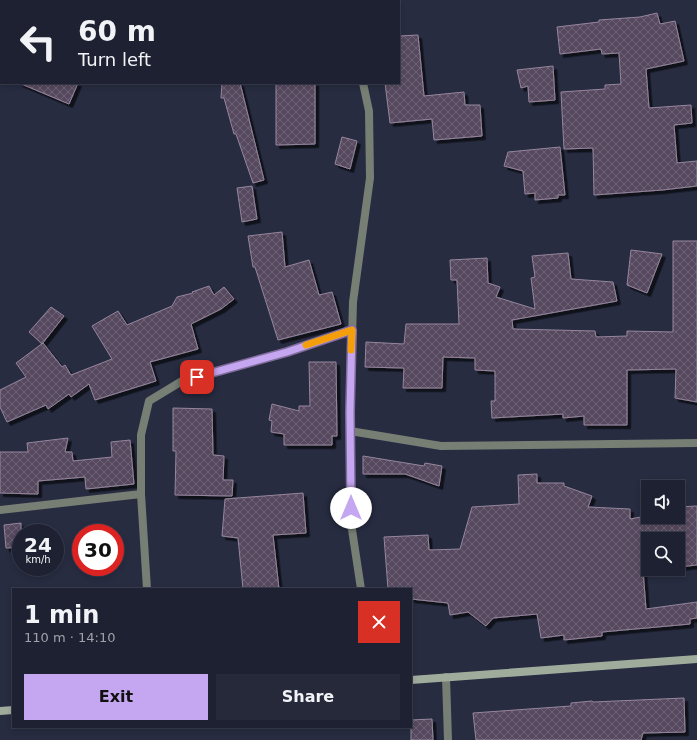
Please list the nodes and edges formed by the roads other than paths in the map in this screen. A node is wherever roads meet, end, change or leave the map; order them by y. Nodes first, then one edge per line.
1 (363, 84) edge
2 (352, 330) junction
3 (350, 431) junction
4 (697, 443) edge
5 (141, 494) junction
6 (0, 510) edge
7 (147, 588) edge
8 (361, 588) edge
9 (697, 659) edge
10 (446, 678) junction
11 (412, 680) edge
12 (12, 710) edge
13 (0, 711) edge
14 (448, 740) edge

1 - 2 street
2 - 3 street
2 - 5 street
3 - 4 street
3 - 8 street
5 - 6 street
5 - 7 street
9 - 10 street
10 - 11 street
10 - 14 street
12 - 13 street

